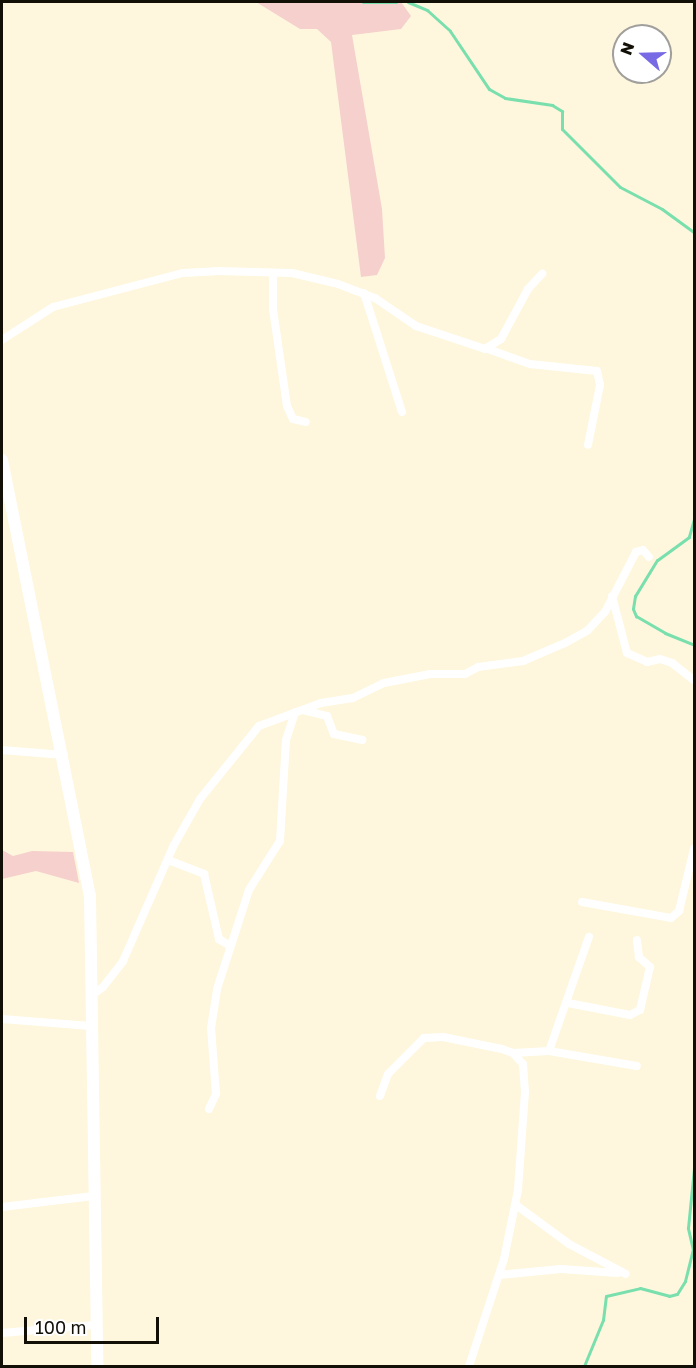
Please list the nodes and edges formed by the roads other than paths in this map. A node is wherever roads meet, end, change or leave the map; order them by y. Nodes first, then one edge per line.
1 (273, 273) junction
2 (542, 274) dead end
3 (364, 293) junction
4 (2, 340) edge
5 (488, 348) junction
6 (402, 412) dead end
7 (306, 422) dead end
8 (588, 445) dead end
9 (2, 464) edge
10 (649, 557) dead end
11 (612, 596) junction
12 (694, 680) edge
13 (299, 711) junction
14 (362, 740) dead end
15 (2, 750) edge
16 (64, 755) junction
17 (694, 849) edge
18 (168, 860) junction
19 (582, 902) dead end
20 (589, 937) dead end
21 (637, 940) dead end
22 (230, 946) junction
23 (91, 996) junction
24 (568, 1003) junction
25 (2, 1019) edge
26 (91, 1026) junction
27 (549, 1051) junction
28 (513, 1053) junction
29 (637, 1066) dead end
30 (380, 1096) dead end
31 (209, 1109) dead end
32 (93, 1196) junction
33 (516, 1205) junction
34 (2, 1207) edge
35 (499, 1275) junction
36 (95, 1325) junction
37 (2, 1333) edge
38 (97, 1366) edge
39 (469, 1366) edge

1 - 3 street
1 - 4 street
1 - 7 street
2 - 5 street
3 - 5 street
3 - 6 street
5 - 8 street
9 - 16 street
10 - 11 street
11 - 12 street
11 - 13 street
13 - 14 street
13 - 18 street
13 - 22 street
15 - 16 street
16 - 23 street
17 - 19 street
18 - 22 street
18 - 23 street
20 - 24 street
21 - 24 street
22 - 31 street
23 - 26 street
24 - 27 street
25 - 26 street
26 - 32 street
27 - 28 street
27 - 29 street
28 - 30 street
28 - 33 street
32 - 34 street
32 - 36 street
33 - 35 street
33 - 35 street
35 - 39 street
36 - 37 street
36 - 38 street

